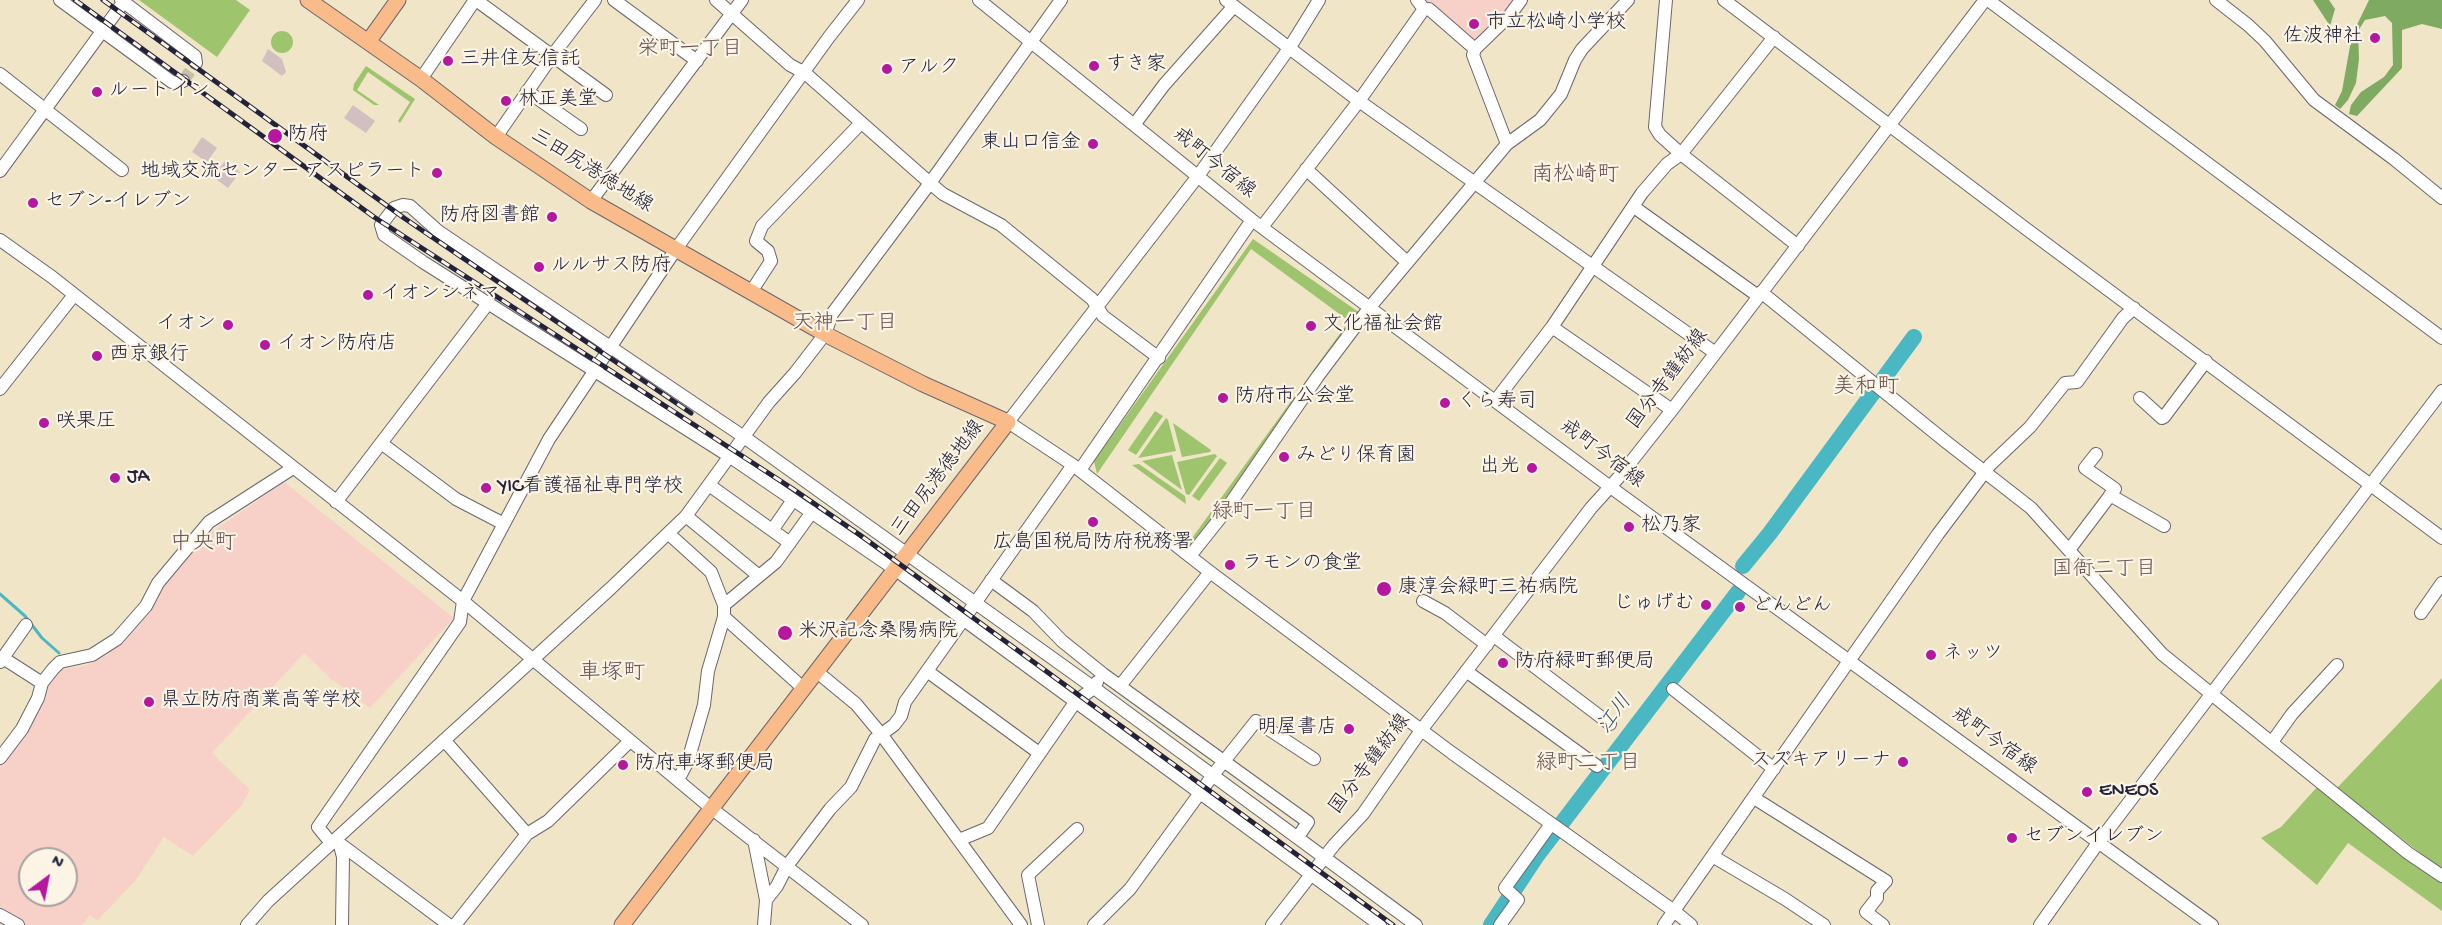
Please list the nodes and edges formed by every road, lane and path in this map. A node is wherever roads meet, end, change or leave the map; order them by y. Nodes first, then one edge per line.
1 (60, 0) edge
2 (308, 0) edge
3 (398, 0) edge
4 (475, 0) edge
5 (595, 0) edge
6 (614, 0) edge
7 (716, 0) edge
8 (742, 0) edge
9 (858, 0) edge
10 (979, 0) edge
11 (1061, 0) edge
12 (1319, 0) edge
13 (1521, 0) edge
14 (1628, 0) edge
15 (1666, 0) edge
16 (1724, 0) edge
17 (1986, 0) edge
18 (2216, 0) edge
19 (123, 1) edge
20 (1230, 3) edge
21 (1420, 4) edge
22 (732, 13) junction
23 (102, 30) junction
24 (1774, 37) junction
25 (368, 42) junction
26 (1031, 42) junction
27 (1290, 47) junction
28 (1474, 50) junction
29 (552, 56) junction
30 (697, 61) junction
31 (195, 63) dead end
32 (805, 73) junction
33 (0, 74) edge
34 (421, 79) junction
35 (183, 81) dead end
36 (527, 90) junction
37 (606, 95) dead end
38 (1359, 101) junction
39 (46, 110) junction
40 (861, 123) junction
41 (1889, 124) junction
42 (1134, 125) junction
43 (581, 129) dead end
44 (496, 137) junction
45 (1507, 144) junction
46 (1681, 154) junction
47 (1306, 169) junction
48 (122, 170) dead end
49 (0, 171) edge
50 (1198, 176) junction
51 (930, 183) junction
52 (1474, 183) junction
53 (2442, 198) edge
54 (591, 201) junction
55 (1634, 207) junction
56 (1257, 224) junction
57 (0, 240) edge
58 (1798, 246) junction
59 (676, 249) junction
60 (1407, 262) junction
61 (1594, 267) junction
62 (751, 292) junction
63 (1760, 294) junction
64 (74, 295) junction
65 (489, 302) junction
66 (1097, 307) junction
67 (1370, 307) junction
68 (2134, 308) junction
69 (1552, 327) junction
70 (825, 334) junction
71 (2442, 338) edge
72 (611, 347) junction
73 (1714, 352) junction
74 (1159, 358) junction
75 (2206, 361) junction
76 (595, 370) junction
77 (0, 389) edge
78 (2442, 391) edge
79 (2140, 398) dead end
80 (1496, 400) junction
81 (1672, 411) junction
82 (1008, 422) junction
83 (744, 437) junction
84 (381, 443) junction
85 (2096, 454) dead end
86 (729, 456) junction
87 (1077, 467) junction
88 (293, 468) junction
89 (1985, 472) junction
90 (709, 485) junction
91 (1609, 486) junction
92 (2370, 486) junction
93 (2110, 495) junction
94 (793, 500) junction
95 (336, 502) junction
96 (812, 512) junction
97 (686, 516) junction
98 (504, 524) junction
99 (2164, 526) dead end
100 (773, 529) junction
101 (2440, 533) edge
102 (669, 534) junction
103 (790, 543) junction
104 (2069, 550) junction
105 (909, 554) junction
106 (1190, 556) junction
107 (896, 570) junction
108 (1210, 572) junction
109 (759, 576) junction
110 (991, 580) junction
111 (2442, 583) edge
112 (463, 601) junction
113 (1423, 601) dead end
114 (977, 603) junction
115 (724, 611) junction
116 (2421, 613) dead end
117 (963, 619) junction
118 (26, 626) dead end
119 (1490, 640) junction
120 (533, 659) junction
121 (2, 660) edge
122 (1850, 661) junction
123 (2337, 664) dead end
124 (816, 671) junction
125 (927, 671) junction
126 (1466, 671) junction
127 (1103, 674) junction
128 (42, 683) junction
129 (1120, 686) junction
130 (803, 688) junction
131 (1094, 688) junction
132 (1673, 689) dead end
133 (2211, 694) junction
134 (1076, 701) junction
135 (1610, 724) dead end
136 (1422, 729) junction
137 (881, 734) junction
138 (444, 740) junction
139 (630, 741) junction
140 (2272, 742) junction
141 (1039, 753) junction
142 (0, 758) edge
143 (1314, 759) dead end
144 (1224, 761) junction
145 (1597, 766) dead end
146 (1774, 769) junction
147 (1213, 775) junction
148 (678, 780) junction
149 (1200, 792) junction
150 (1754, 798) junction
151 (711, 808) junction
152 (1551, 824) junction
153 (1077, 829) dead end
154 (527, 834) junction
155 (1298, 837) junction
156 (754, 840) junction
157 (959, 840) junction
158 (335, 843) junction
159 (2098, 843) junction
160 (1325, 857) junction
161 (1714, 857) junction
162 (787, 866) junction
163 (1311, 873) junction
164 (2442, 876) edge
165 (766, 900) junction
166 (1674, 910) junction
167 (0, 915) edge
168 (18, 925) edge
169 (247, 925) edge
170 (342, 925) edge
171 (449, 925) edge
172 (455, 925) edge
173 (622, 925) edge
174 (764, 925) edge
175 (862, 925) edge
176 (1021, 925) edge
177 (1038, 925) edge
178 (1094, 925) edge
179 (1272, 925) edge
180 (1380, 925) edge
181 (1416, 925) edge
182 (1500, 925) edge
183 (1664, 925) edge
184 (1691, 925) edge
185 (1824, 925) edge
186 (1882, 925) edge
187 (2040, 925) edge
188 (2212, 925) edge

1 - 23 street
2 - 25 main road, 三田尻港徳地線
3 - 25 main road
4 - 29 street
4 - 34 street
5 - 29 street
6 - 30 street
7 - 22 street
8 - 22 street
9 - 32 street
10 - 26 street, 戒町今宿線
11 - 26 street
12 - 27 street
13 - 28 street
14 - 45 street
15 - 46 street
16 - 24 street
17 - 41 street, 国分寺鐘紡線
17 - 71 street
18 - 53 street
19 - 23 street
19 - 31 street
20 - 27 street
20 - 42 street
21 - 28 street
21 - 38 street
22 - 30 street
22 - 32 street
23 - 35 street
23 - 39 street
24 - 41 street
24 - 46 street
25 - 34 main road, 三田尻港徳地線
26 - 42 street, 戒町今宿線
26 - 51 street
27 - 38 street
27 - 50 street
28 - 45 street
29 - 36 street
29 - 37 street
30 - 54 street
32 - 40 street
32 - 59 street
33 - 39 street
34 - 44 main road, 三田尻港徳地線
36 - 43 street
36 - 44 street
38 - 47 street
38 - 52 street
39 - 48 street
39 - 49 street
40 - 51 street
40 - 62 street
41 - 58 street, 国分寺鐘紡線
41 - 68 street
42 - 50 street, 戒町今宿線
44 - 54 main road, 三田尻港徳地線
45 - 52 street
46 - 55 street
46 - 58 street
47 - 56 street
47 - 60 street
50 - 56 street, 戒町今宿線
50 - 66 street
51 - 66 street
51 - 70 street
52 - 60 street
52 - 61 street
54 - 59 main road, 三田尻港徳地線
55 - 61 street
55 - 63 street
56 - 67 street, 戒町今宿線
56 - 74 street
57 - 64 street
58 - 63 street, 国分寺鐘紡線
59 - 62 main road, 三田尻港徳地線
59 - 72 street
60 - 67 street
61 - 69 street
61 - 73 street
62 - 70 main road, 三田尻港徳地線
63 - 73 street, 国分寺鐘紡線
63 - 89 street
64 - 77 street
64 - 88 street
65 - 72 street
65 - 76 street
65 - 84 street
66 - 74 street
66 - 82 street
67 - 80 street, 戒町今宿線
67 - 106 street
68 - 75 street
68 - 89 street
69 - 80 street
69 - 81 street
70 - 82 main road, 三田尻港徳地線
70 - 83 street
72 - 76 street
72 - 83 street
73 - 81 street, 国分寺鐘紡線
74 - 87 street
75 - 79 street
75 - 92 street
76 - 86 street
76 - 98 street
78 - 92 street
80 - 91 street, 戒町今宿線
81 - 91 street, 国分寺鐘紡線
82 - 87 street
82 - 105 main road, 三田尻港徳地線
83 - 86 street
83 - 105 street
84 - 95 street
84 - 98 street
85 - 93 street
86 - 90 street
86 - 94 street
87 - 106 street
87 - 110 street
88 - 95 street
88 - 128 street
89 - 104 street
89 - 122 street
90 - 97 street
90 - 100 street
91 - 119 street, 国分寺鐘紡線
91 - 122 street, 戒町今宿線
92 - 101 street
92 - 133 street
93 - 99 street
93 - 104 street
94 - 96 street
94 - 100 street
95 - 112 street
96 - 103 street
96 - 107 street
97 - 102 street
97 - 109 street
98 - 112 street
100 - 103 street
102 - 115 street
102 - 120 street
103 - 109 street
104 - 133 street
105 - 107 main road, 三田尻港徳地線
105 - 114 street
106 - 108 street
107 - 117 street
107 - 124 main road, 三田尻港徳地線
108 - 129 street
108 - 136 street
109 - 115 street
110 - 114 street
110 - 127 street
111 - 116 street
112 - 120 street
112 - 158 street
113 - 119 street
114 - 117 street
114 - 131 street
115 - 130 street
115 - 148 street
117 - 125 street
117 - 134 street
118 - 121 street
119 - 126 street, 国分寺鐘紡線
119 - 135 street
120 - 138 street
120 - 139 street
121 - 128 street
122 - 146 street
122 - 159 street, 戒町今宿線
123 - 140 street
124 - 130 main road, 三田尻港徳地線
124 - 137 street
125 - 137 street
125 - 141 street
126 - 136 street, 国分寺鐘紡線
126 - 145 street
127 - 129 street
127 - 131 street
128 - 142 street
129 - 144 street
130 - 151 main road, 三田尻港徳地線
131 - 134 street
131 - 147 street
132 - 146 street
133 - 140 street
133 - 159 street
134 - 141 street
134 - 149 street
136 - 152 street
136 - 160 street, 国分寺鐘紡線
137 - 157 street
137 - 162 street
138 - 154 street
138 - 158 street
139 - 148 street
139 - 154 street
140 - 164 street
141 - 157 street
143 - 144 street
144 - 147 street
144 - 155 street
146 - 150 street
147 - 149 street
147 - 155 street
148 - 151 street
149 - 163 street
149 - 178 street
150 - 161 street
150 - 186 street
151 - 156 street
151 - 173 main road, 三田尻港徳地線
152 - 166 street
152 - 182 street
153 - 177 street
154 - 172 street
155 - 160 street
156 - 162 street
156 - 165 street
157 - 176 street
158 - 169 street
158 - 170 street
158 - 171 street
159 - 187 street
159 - 188 street, 戒町今宿線
160 - 163 street, 国分寺鐘紡線
160 - 181 street
161 - 166 street
161 - 185 street
162 - 165 street
162 - 175 street
163 - 179 street, 国分寺鐘紡線
163 - 180 street
165 - 174 street
166 - 183 street
166 - 184 street
167 - 168 street

